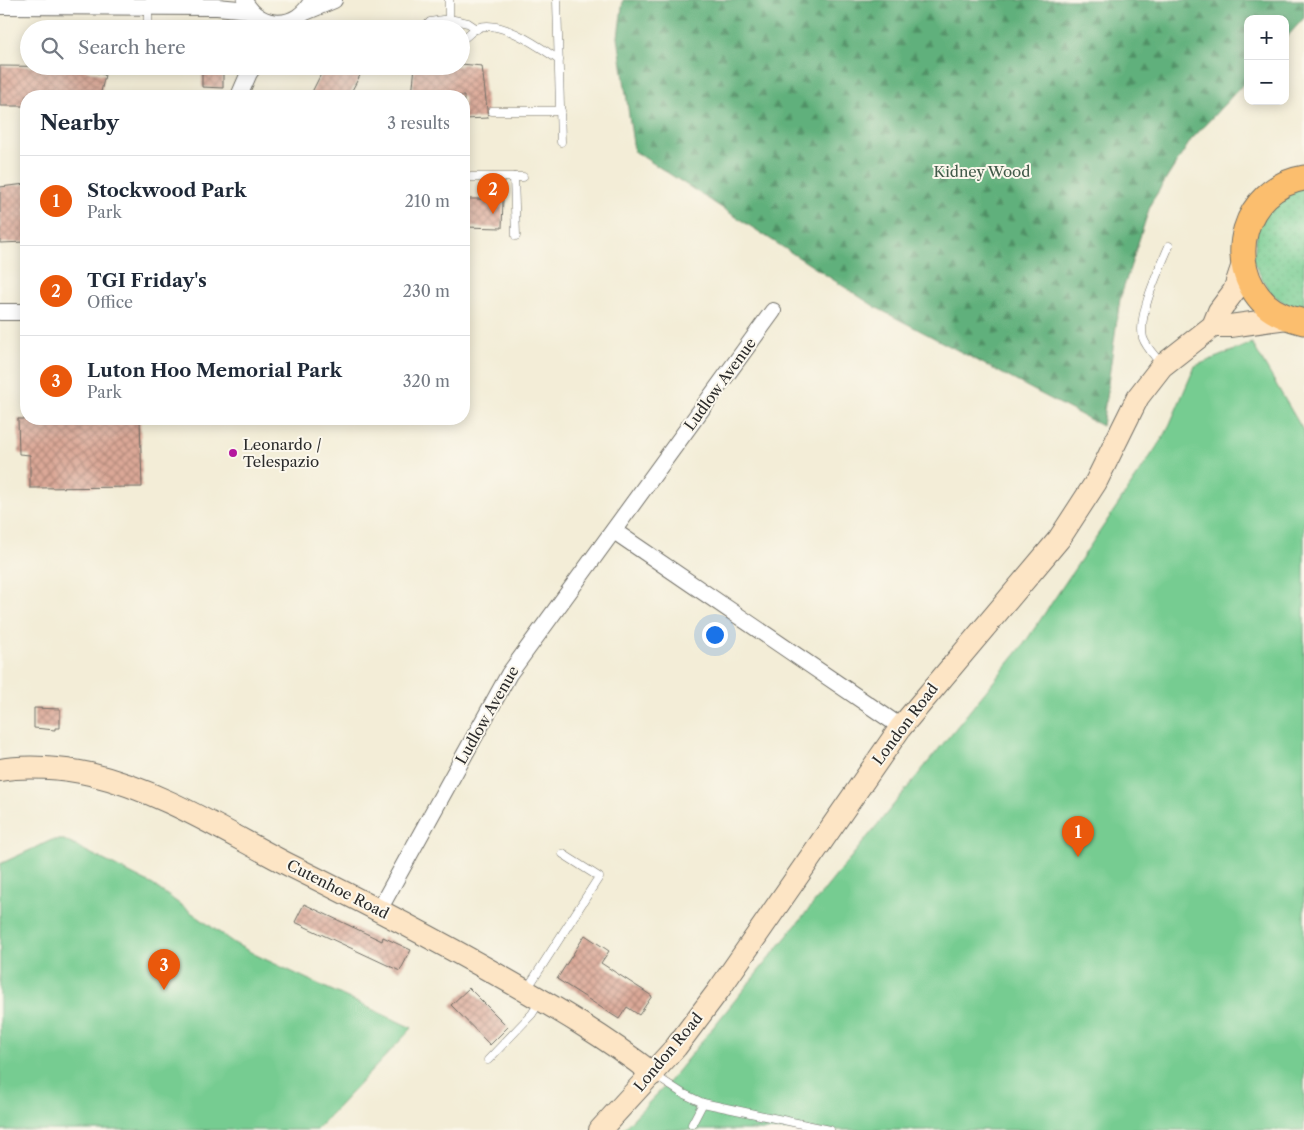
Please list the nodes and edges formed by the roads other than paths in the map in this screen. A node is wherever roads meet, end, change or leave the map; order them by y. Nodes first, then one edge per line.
1 (334, 0) edge
2 (449, 0) edge
3 (557, 0) edge
4 (0, 6) edge
5 (148, 7) junction
6 (251, 14) edge
7 (300, 15) edge
8 (449, 19) junction
9 (148, 20) edge
10 (266, 20) edge
11 (287, 20) edge
12 (443, 20) edge
13 (454, 20) edge
14 (470, 24) edge
15 (477, 28) junction
16 (470, 33) edge
17 (559, 60) junction
18 (248, 75) edge
19 (242, 90) edge
20 (492, 111) dead end
21 (561, 111) junction
22 (561, 142) dead end
23 (470, 177) edge
24 (514, 177) junction
25 (523, 177) dead end
26 (1304, 178) edge
27 (516, 236) dead end
28 (1169, 246) dead end
29 (1243, 264) junction
30 (773, 311) dead end
31 (0, 312) edge
32 (20, 312) edge
33 (1296, 320) edge
34 (1213, 326) junction
35 (1162, 366) junction
36 (614, 531) junction
37 (901, 727) junction
38 (0, 770) edge
39 (563, 854) dead end
40 (378, 910) junction
41 (533, 995) junction
42 (488, 1060) dead end
43 (652, 1074) junction
44 (703, 1103) junction
45 (692, 1124) dead end
46 (600, 1130) edge
47 (830, 1130) edge

1 - 7 street
2 - 8 lane
3 - 17 lane
4 - 5 street
5 - 6 street
5 - 9 lane
6 - 10 street
7 - 11 street
8 - 12 lane
8 - 13 lane
14 - 15 lane
15 - 16 lane
15 - 17 lane
17 - 21 lane
18 - 19 street
20 - 21 lane
21 - 22 lane
23 - 24 lane
24 - 25 lane
24 - 27 lane
26 - 29 main road
28 - 35 lane
29 - 33 main road
29 - 34 street, London Road
30 - 36 street, Ludlow Avenue
31 - 32 street
33 - 34 street
34 - 35 street, London Road
35 - 37 street, London Road
36 - 37 street
36 - 40 street, Ludlow Avenue
37 - 43 street, London Road
38 - 40 street, Cutenhoe Road
39 - 41 lane
40 - 41 street, Cutenhoe Road
41 - 42 lane
41 - 43 street, Cutenhoe Road
43 - 44 lane
43 - 46 street, London Road
44 - 45 lane
44 - 47 lane

